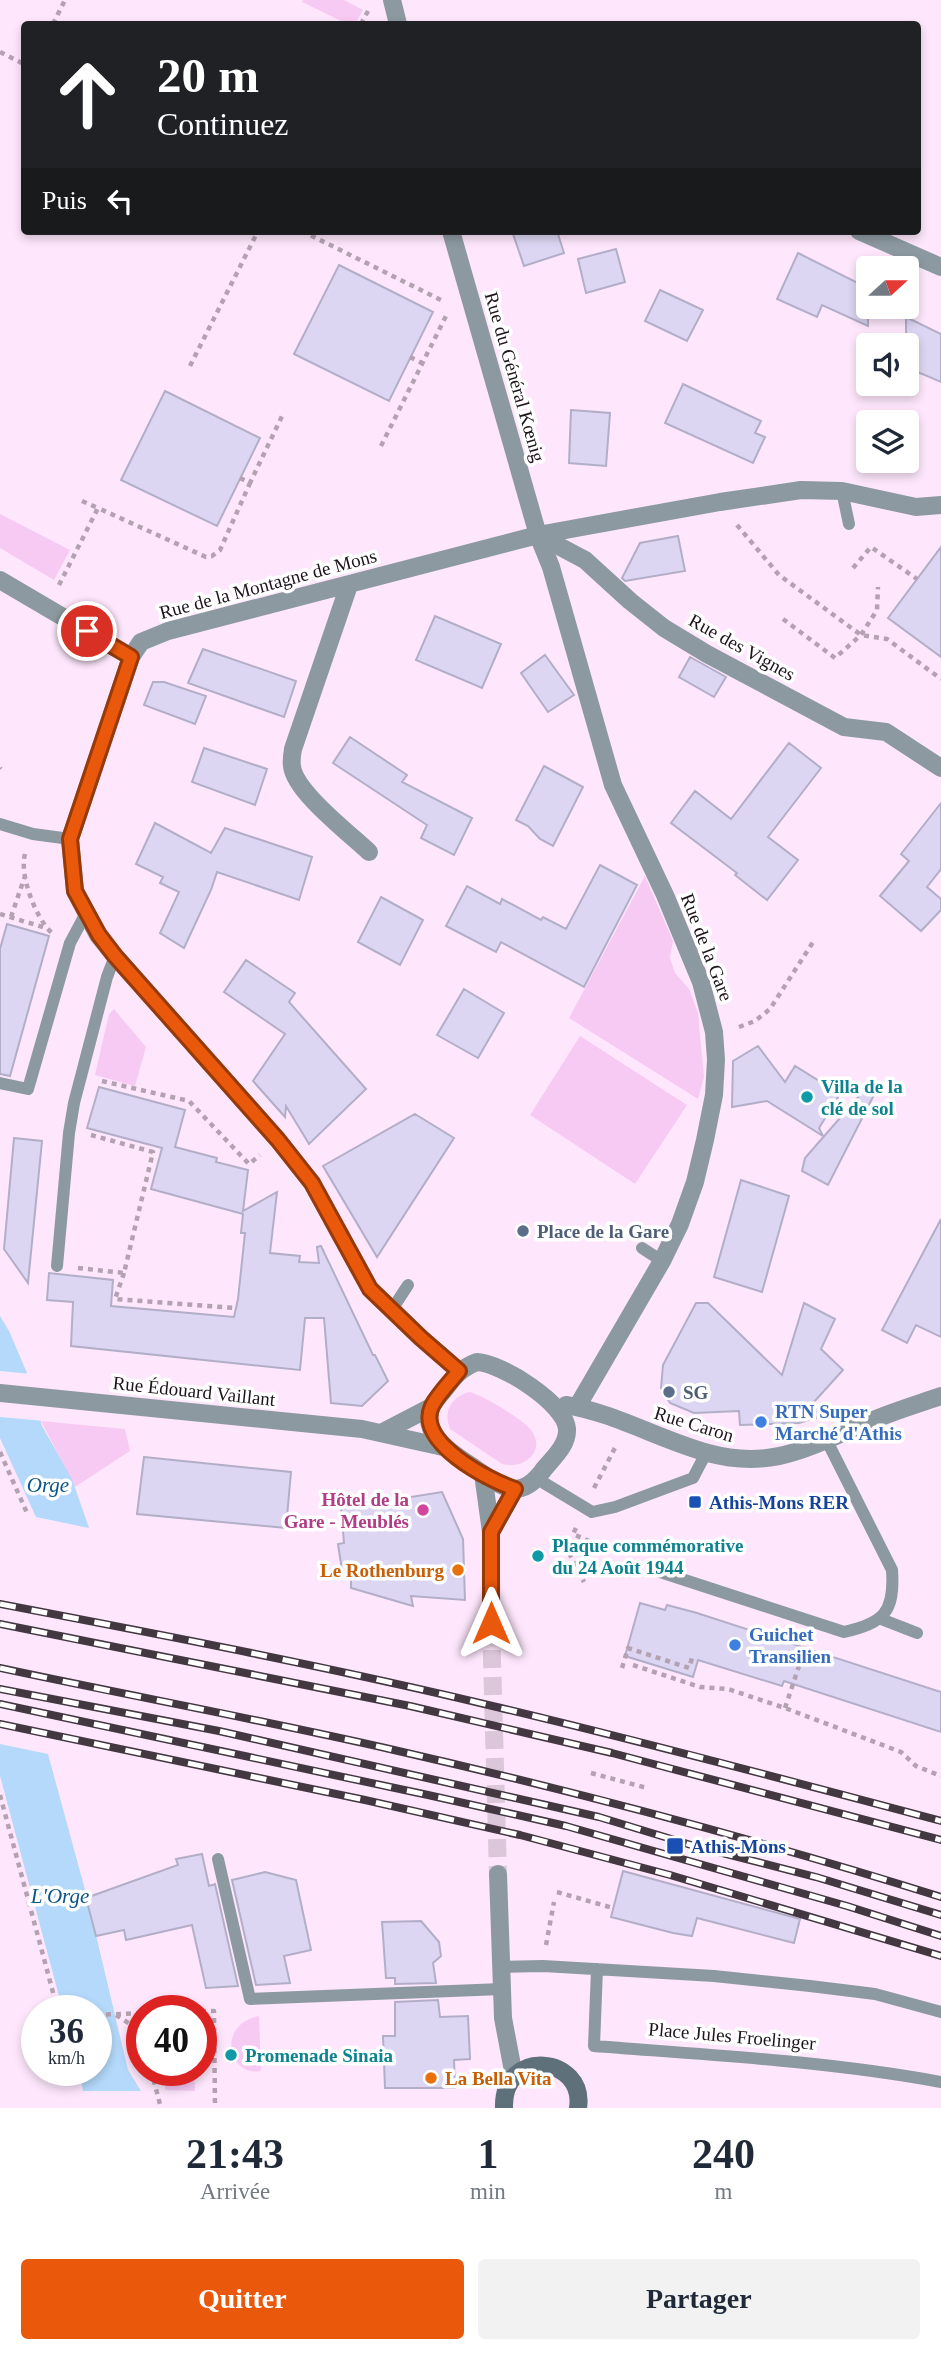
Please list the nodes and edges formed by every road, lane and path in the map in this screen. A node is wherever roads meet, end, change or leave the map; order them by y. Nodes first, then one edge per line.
1 (65, 0) edge
2 (393, 0) edge
3 (54, 21) edge
4 (397, 21) edge
5 (0, 52) edge
6 (21, 62) edge
7 (256, 235) edge
8 (310, 235) edge
9 (452, 235) edge
10 (868, 235) edge
11 (941, 267) edge
12 (444, 302) dead end
13 (449, 309) dead end
14 (410, 357) dead end
15 (422, 363) junction
16 (190, 366) dead end
17 (283, 414) dead end
18 (381, 446) dead end
19 (240, 478) dead end
20 (250, 483) junction
21 (842, 491) junction
22 (82, 501) dead end
23 (720, 502) junction
24 (941, 505) edge
25 (98, 508) junction
26 (849, 524) dead end
27 (538, 535) junction
28 (853, 568) dead end
29 (917, 579) dead end
30 (0, 580) edge
31 (349, 585) junction
32 (878, 587) dead end
33 (48, 608) junction
34 (783, 619) dead end
35 (861, 635) junction
36 (131, 657) junction
37 (941, 679) edge
38 (941, 768) edge
39 (0, 824) edge
40 (33, 834) junction
41 (70, 839) junction
42 (369, 852) dead end
43 (25, 875) junction
44 (0, 914) edge
45 (86, 914) junction
46 (11, 917) junction
47 (816, 939) dead end
48 (115, 956) junction
49 (750, 1024) dead end
50 (81, 1077) junction
51 (0, 1083) edge
52 (69, 1133) junction
53 (252, 1162) dead end
54 (642, 1248) dead end
55 (662, 1261) junction
56 (57, 1266) joint
57 (124, 1273) junction
58 (408, 1285) dead end
59 (234, 1308) dead end
60 (391, 1311) junction
61 (459, 1371) junction
62 (0, 1394) edge
63 (941, 1396) edge
64 (552, 1403) junction
65 (431, 1407) junction
66 (577, 1407) junction
67 (383, 1432) junction
68 (827, 1441) junction
69 (443, 1447) junction
70 (0, 1452) edge
71 (706, 1453) junction
72 (483, 1474) junction
73 (539, 1476) junction
74 (515, 1489) junction
75 (27, 1513) dead end
76 (491, 1532) junction
77 (600, 1546) dead end
78 (569, 1553) dead end
79 (610, 1570) dead end
80 (654, 1570) dead end
81 (584, 1583) dead end
82 (881, 1619) junction
83 (814, 1622) junction
84 (491, 1623) tunnel mouth
85 (917, 1633) dead end
86 (692, 1658) dead end
87 (633, 1665) dead end
88 (622, 1668) dead end
89 (785, 1708) junction
90 (592, 1773) dead end
91 (941, 1776) edge
92 (647, 1788) dead end
93 (0, 1795) edge
94 (218, 1860) dead end
95 (498, 1874) tunnel mouth
96 (557, 1892) dead end
97 (554, 1902) dead end
98 (613, 1908) dead end
99 (543, 1966) junction
100 (501, 1967) junction
101 (597, 1969) junction
102 (502, 1989) junction
103 (54, 1995) edge
104 (941, 2012) edge
105 (112, 2014) edge
106 (115, 2014) junction
107 (126, 2014) edge
108 (126, 2021) edge
109 (514, 2076) junction
110 (941, 2082) edge
111 (155, 2086) edge
112 (215, 2086) edge
113 (161, 2108) edge
114 (215, 2108) edge
115 (504, 2108) edge
116 (578, 2108) edge

1 - 3 path
2 - 4 street
5 - 6 path
7 - 16 path
8 - 12 path
9 - 27 street, Rue du Général Kœnig
10 - 11 street
13 - 15 path
14 - 15 path
15 - 18 path
17 - 20 path
19 - 20 path
20 - 25 path
21 - 23 street, Rue de la Montagne de Mons
21 - 24 street, Rue de la Montagne de Mons
21 - 26 lane
22 - 25 path
23 - 27 street, Rue de la Montagne de Mons
23 - 35 path
25 - 33 path
27 - 31 street, Rue de la Montagne de Mons
27 - 38 street, Rue des Vignes
27 - 55 street, Rue de la Gare
28 - 29 path
30 - 33 street
31 - 36 street, Rue de la Montagne de Mons
31 - 42 street
32 - 35 path
33 - 36 street
34 - 35 path
35 - 37 path
36 - 41 street
39 - 40 lane
40 - 41 lane
40 - 43 path
41 - 45 street
43 - 46 path
43 - 46 path
44 - 46 path
45 - 48 street
45 - 51 lane
47 - 49 path
48 - 50 lane
48 - 60 street
50 - 52 lane
50 - 53 path
52 - 56 lane
52 - 57 path
54 - 55 lane
55 - 66 street, Rue de la Gare
56 - 57 path
57 - 59 path
58 - 60 lane
60 - 61 street
61 - 64 street
61 - 65 street
62 - 67 street, Rue Édouard Vaillant
63 - 68 street, Rue Caron
64 - 66 street, Rue Caron
64 - 73 street
65 - 67 street
65 - 69 street
66 - 71 street, Rue Caron
67 - 69 street, Rue Édouard Vaillant
68 - 71 street, Rue Caron
68 - 82 lane
69 - 72 street
70 - 75 path
71 - 73 lane
72 - 74 street
72 - 76 street
73 - 74 street
74 - 76 street
76 - 84 street
77 - 79 path
78 - 81 path
80 - 83 lane
82 - 83 lane
82 - 85 lane
83 - 89 path
86 - 88 path
87 - 89 path
89 - 91 path
90 - 92 path
93 - 103 path
94 - 102 lane
95 - 100 street
96 - 98 path
97 - 99 path
99 - 100 lane
99 - 101 lane
100 - 102 street
101 - 104 lane
101 - 110 lane, Place Jules Froelinger
102 - 109 street
105 - 106 path
106 - 107 path
106 - 108 path
109 - 115 main road
109 - 116 main road
111 - 113 path
112 - 114 path

